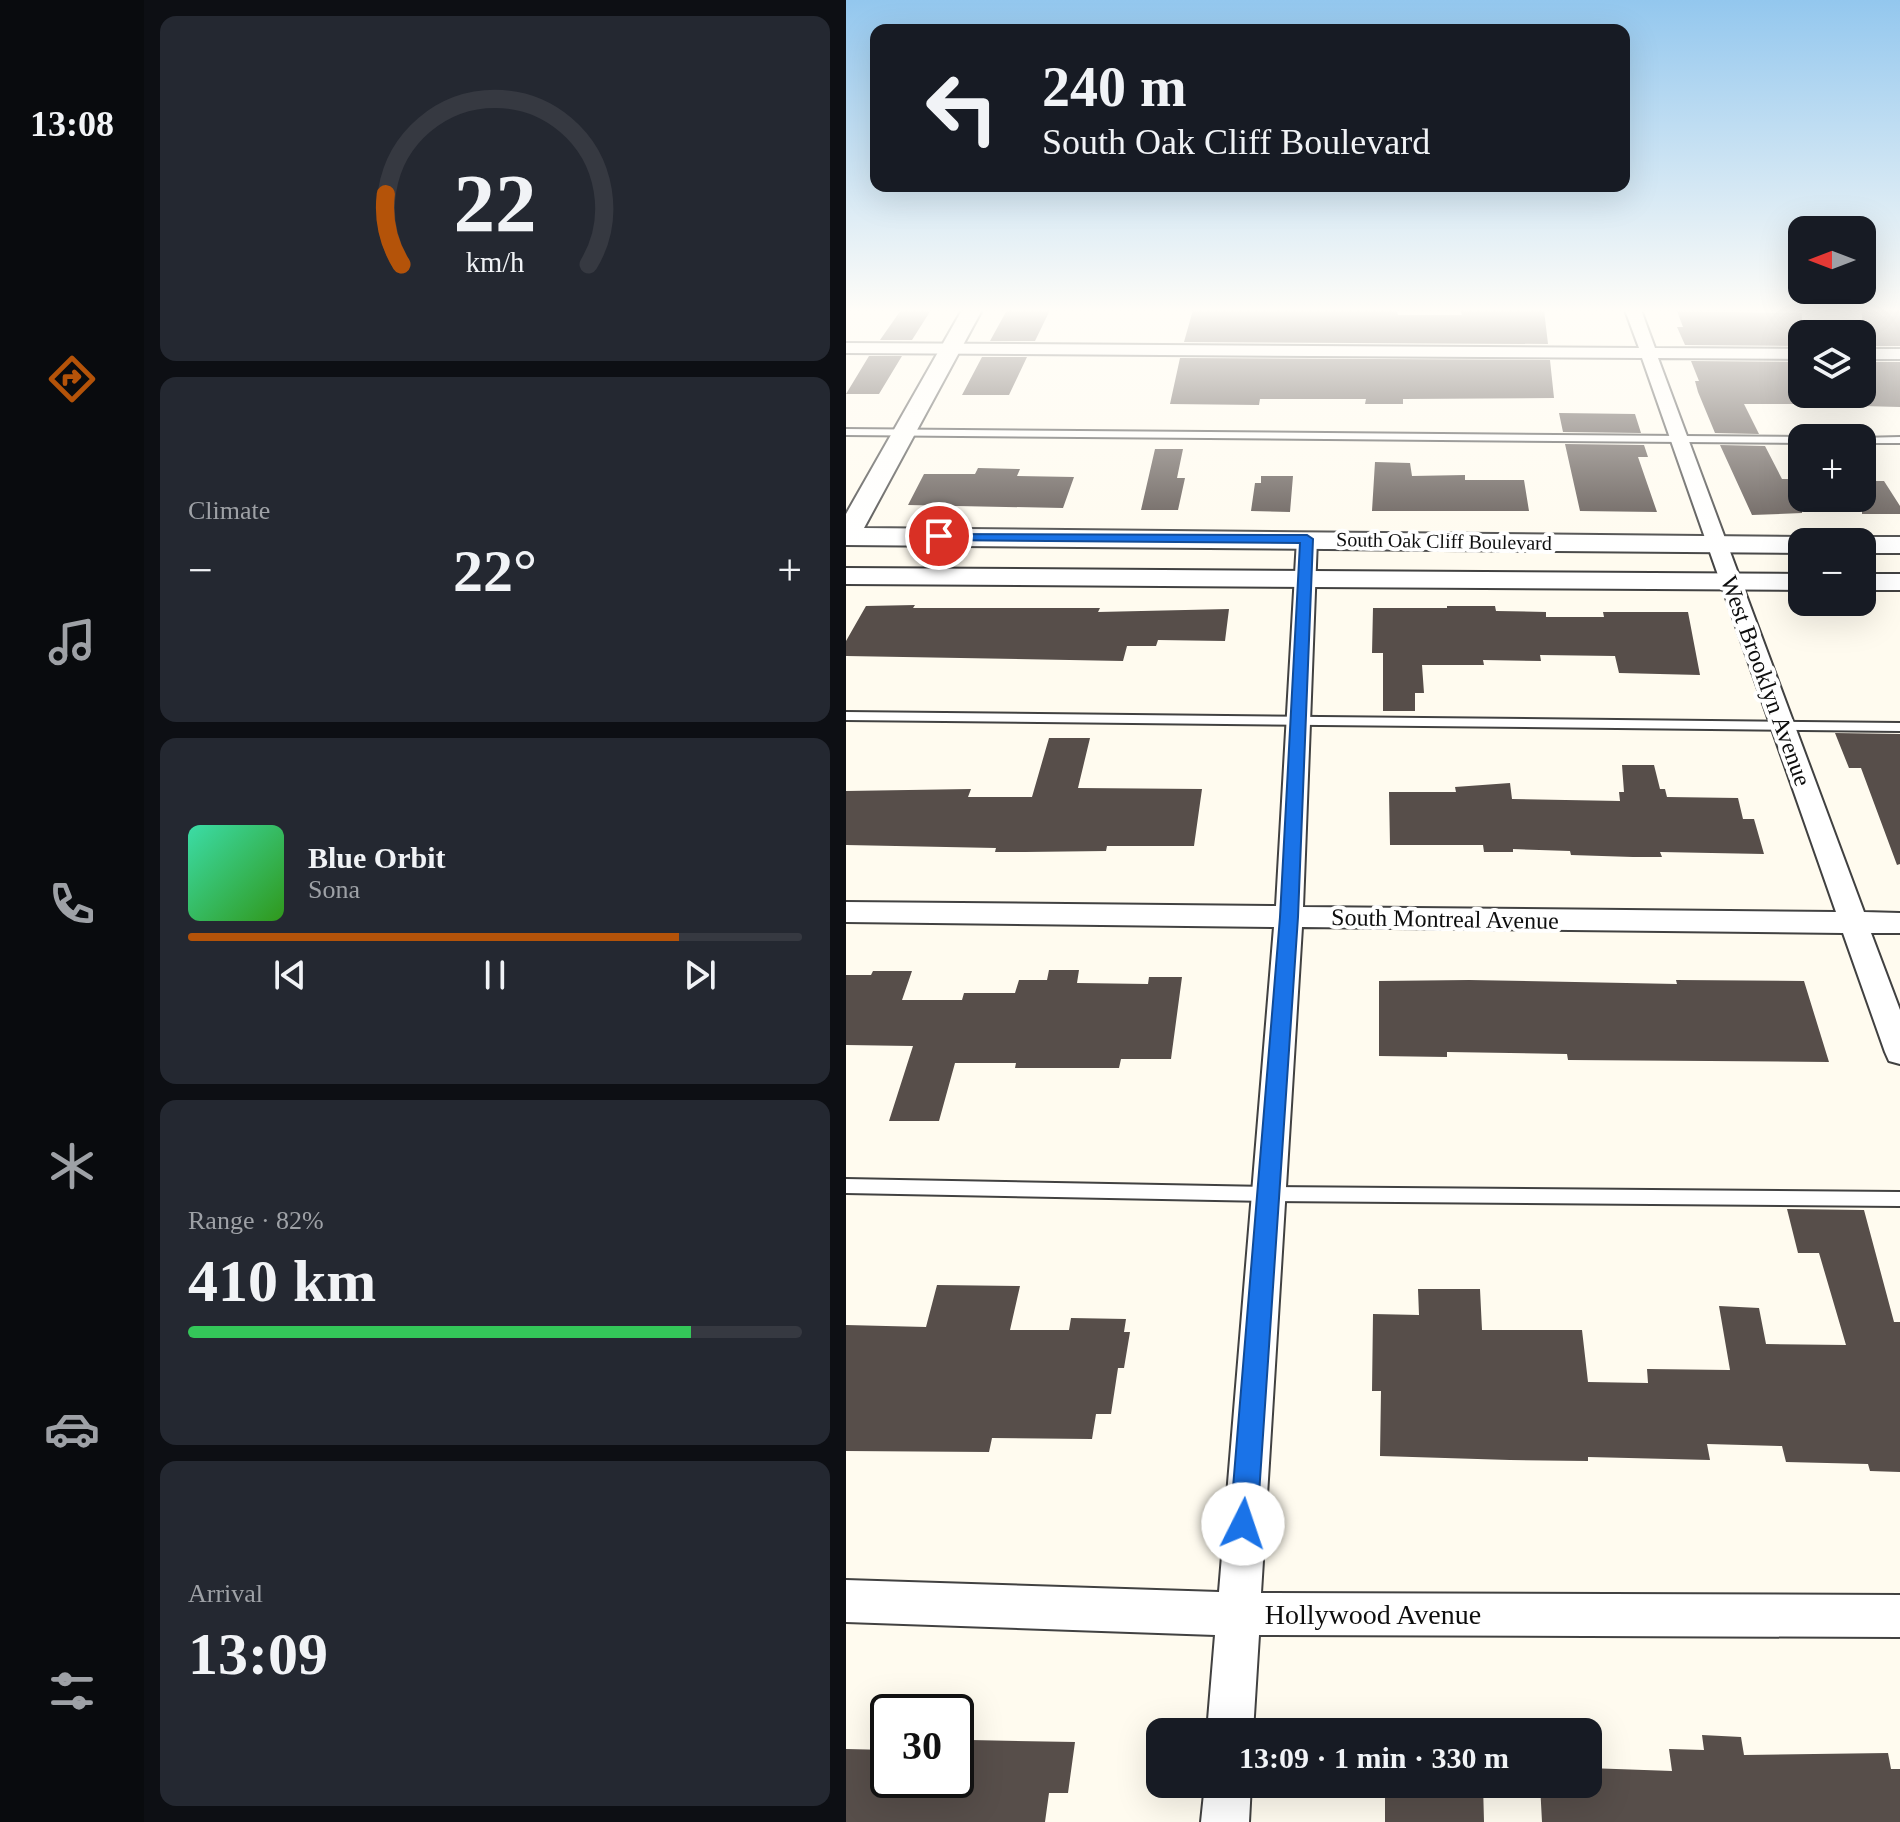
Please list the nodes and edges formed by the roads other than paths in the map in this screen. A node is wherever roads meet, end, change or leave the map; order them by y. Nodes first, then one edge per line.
1 (926, 395) edge
2 (1664, 395) edge
3 (846, 432) edge
4 (905, 432) junction
5 (1680, 439) junction
6 (1788, 440) edge
7 (1876, 440) edge
8 (1900, 440) edge
9 (846, 536) edge
10 (1307, 539) junction
11 (1717, 544) junction
12 (1788, 545) edge
13 (1876, 545) edge
14 (1900, 545) edge
15 (846, 576) edge
16 (1305, 578) junction
17 (1730, 581) junction
18 (1788, 582) edge
19 (1876, 582) edge
20 (1900, 582) edge
21 (846, 716) edge
22 (1296, 722) junction
23 (1783, 726) junction
24 (1900, 727) edge
25 (846, 912) edge
26 (1289, 917) junction
27 (1853, 923) junction
28 (1900, 923) edge
29 (1900, 1052) edge
30 (846, 1186) edge
31 (1268, 1194) junction
32 (1900, 1199) edge
33 (846, 1601) edge
34 (1237, 1614) junction
35 (1900, 1616) edge
36 (1231, 1718) edge
37 (1227, 1798) edge
38 (1225, 1822) edge

1 - 4 street
2 - 5 street, West Brooklyn Avenue
3 - 4 lane
4 - 5 lane
4 - 9 street
5 - 6 lane
5 - 11 street, West Brooklyn Avenue
7 - 8 lane
9 - 10 street, South Oak Cliff Boulevard
10 - 11 street, South Oak Cliff Boulevard
10 - 16 street
11 - 12 street, South Oak Cliff Boulevard
11 - 17 street, West Brooklyn Avenue
13 - 14 street
15 - 16 street, South Oak Cliff Boulevard
16 - 17 street, South Oak Cliff Boulevard
16 - 22 street
17 - 18 street, South Oak Cliff Boulevard
17 - 23 street, West Brooklyn Avenue
19 - 20 street
21 - 22 lane
22 - 23 lane
22 - 26 street
23 - 24 lane
23 - 27 street, West Brooklyn Avenue
25 - 26 street, South Montreal Avenue
26 - 27 street, South Montreal Avenue
26 - 31 street
27 - 28 street, South Montreal Avenue
27 - 29 street, West Brooklyn Avenue
30 - 31 lane
31 - 32 lane
31 - 34 street
33 - 34 street, Hollywood Avenue
34 - 35 street, Hollywood Avenue
34 - 36 street
37 - 38 street

